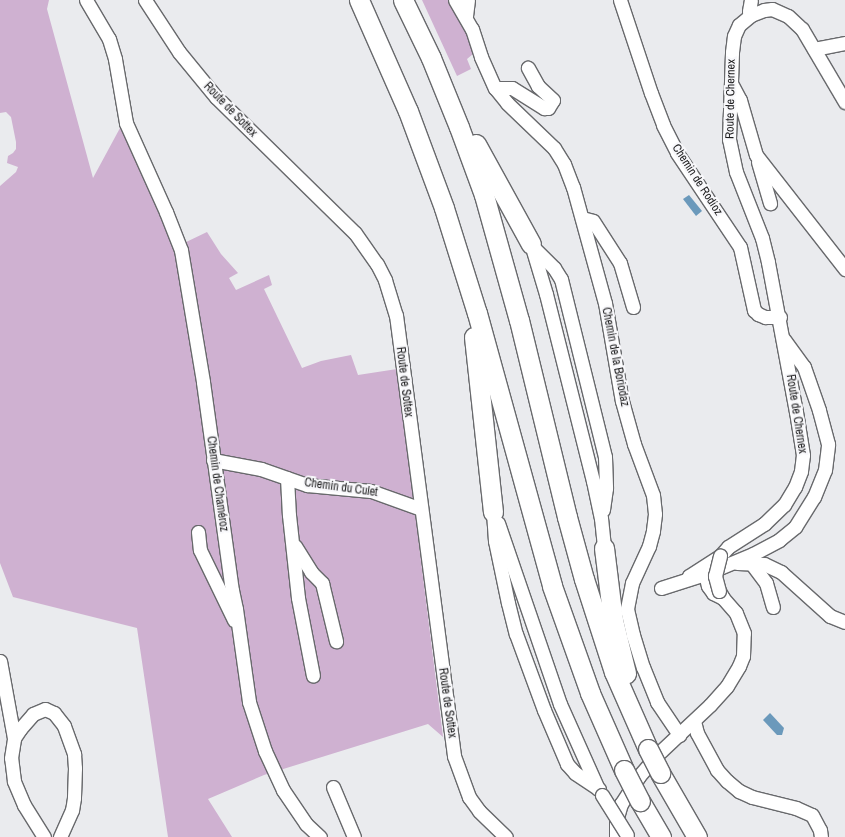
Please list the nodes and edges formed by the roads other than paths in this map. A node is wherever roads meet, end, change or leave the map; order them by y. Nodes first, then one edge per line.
1 (86, 0) edge
2 (145, 0) edge
3 (359, 0) edge
4 (403, 0) edge
5 (455, 0) edge
6 (468, 0) edge
7 (620, 0) edge
8 (751, 0) edge
9 (751, 15) junction
10 (466, 16) junction
11 (845, 43) edge
12 (814, 49) junction
13 (431, 58) junction
14 (528, 68) dead end
15 (732, 85) junction
16 (495, 88) junction
17 (845, 102) edge
18 (756, 155) junction
19 (770, 203) dead end
20 (582, 218) junction
21 (531, 244) junction
22 (845, 269) edge
23 (467, 278) junction
24 (633, 307) dead end
25 (780, 317) junction
26 (783, 338) junction
27 (213, 460) junction
28 (287, 478) junction
29 (421, 509) junction
30 (493, 512) junction
31 (601, 518) junction
32 (198, 532) dead end
33 (293, 544) junction
34 (604, 548) joint
35 (720, 556) junction
36 (734, 562) junction
37 (751, 563) junction
38 (705, 574) junction
39 (688, 579) junction
40 (661, 588) dead end
41 (721, 594) junction
42 (773, 607) dead end
43 (845, 622) edge
44 (239, 629) junction
45 (336, 641) dead end
46 (0, 661) edge
47 (313, 676) dead end
48 (694, 721) junction
49 (679, 735) junction
50 (14, 738) junction
51 (650, 746) junction
52 (333, 787) dead end
53 (600, 792) junction
54 (623, 836) edge
55 (44, 837) edge
56 (60, 837) edge
57 (320, 837) edge
58 (354, 837) edge
59 (506, 837) edge
60 (661, 837) edge
61 (697, 837) edge
62 (821, 837) edge

1 - 27 street, Chemin de Chaméroz
2 - 29 street, Route de Sottex
3 - 23 highway
4 - 13 highway
5 - 10 street, Chemin de la Boriodaz
6 - 10 street
7 - 25 street, Chemin de Rodioz
8 - 9 street
9 - 12 street
9 - 15 street, Route de Chernex
10 - 16 street, Chemin de la Boriodaz
11 - 12 street
12 - 17 street
13 - 21 highway
13 - 51 highway
14 - 16 street
15 - 18 street
15 - 25 street, Route de Chernex
16 - 20 street, Chemin de la Boriodaz
18 - 19 street
18 - 22 street
20 - 24 street
20 - 49 street, Chemin de la Boriodaz
21 - 31 street
21 - 31 street
23 - 30 highway
23 - 60 highway, bridge
25 - 26 street, Route de Chernex
26 - 35 street, Route de Chernex
26 - 36 street
27 - 28 street, Chemin du Culet
27 - 44 street, Chemin de Chaméroz
28 - 29 street, Chemin du Culet
28 - 33 street
29 - 59 street, Route de Sottex
30 - 53 street
30 - 53 street
31 - 34 street
32 - 44 street
33 - 45 street
33 - 47 street
34 - 51 highway
35 - 39 street, Route de Chernex
35 - 41 street, bridge
36 - 37 street
36 - 38 street
37 - 42 street
37 - 43 street
38 - 39 street
38 - 41 street
39 - 40 street
41 - 48 street
44 - 57 street, Chemin de Chaméroz
46 - 50 street
48 - 49 street
48 - 62 street
49 - 51 street
50 - 55 street
50 - 56 street
51 - 54 street
51 - 61 highway, bridge
52 - 58 street
53 - 54 street, bridge

